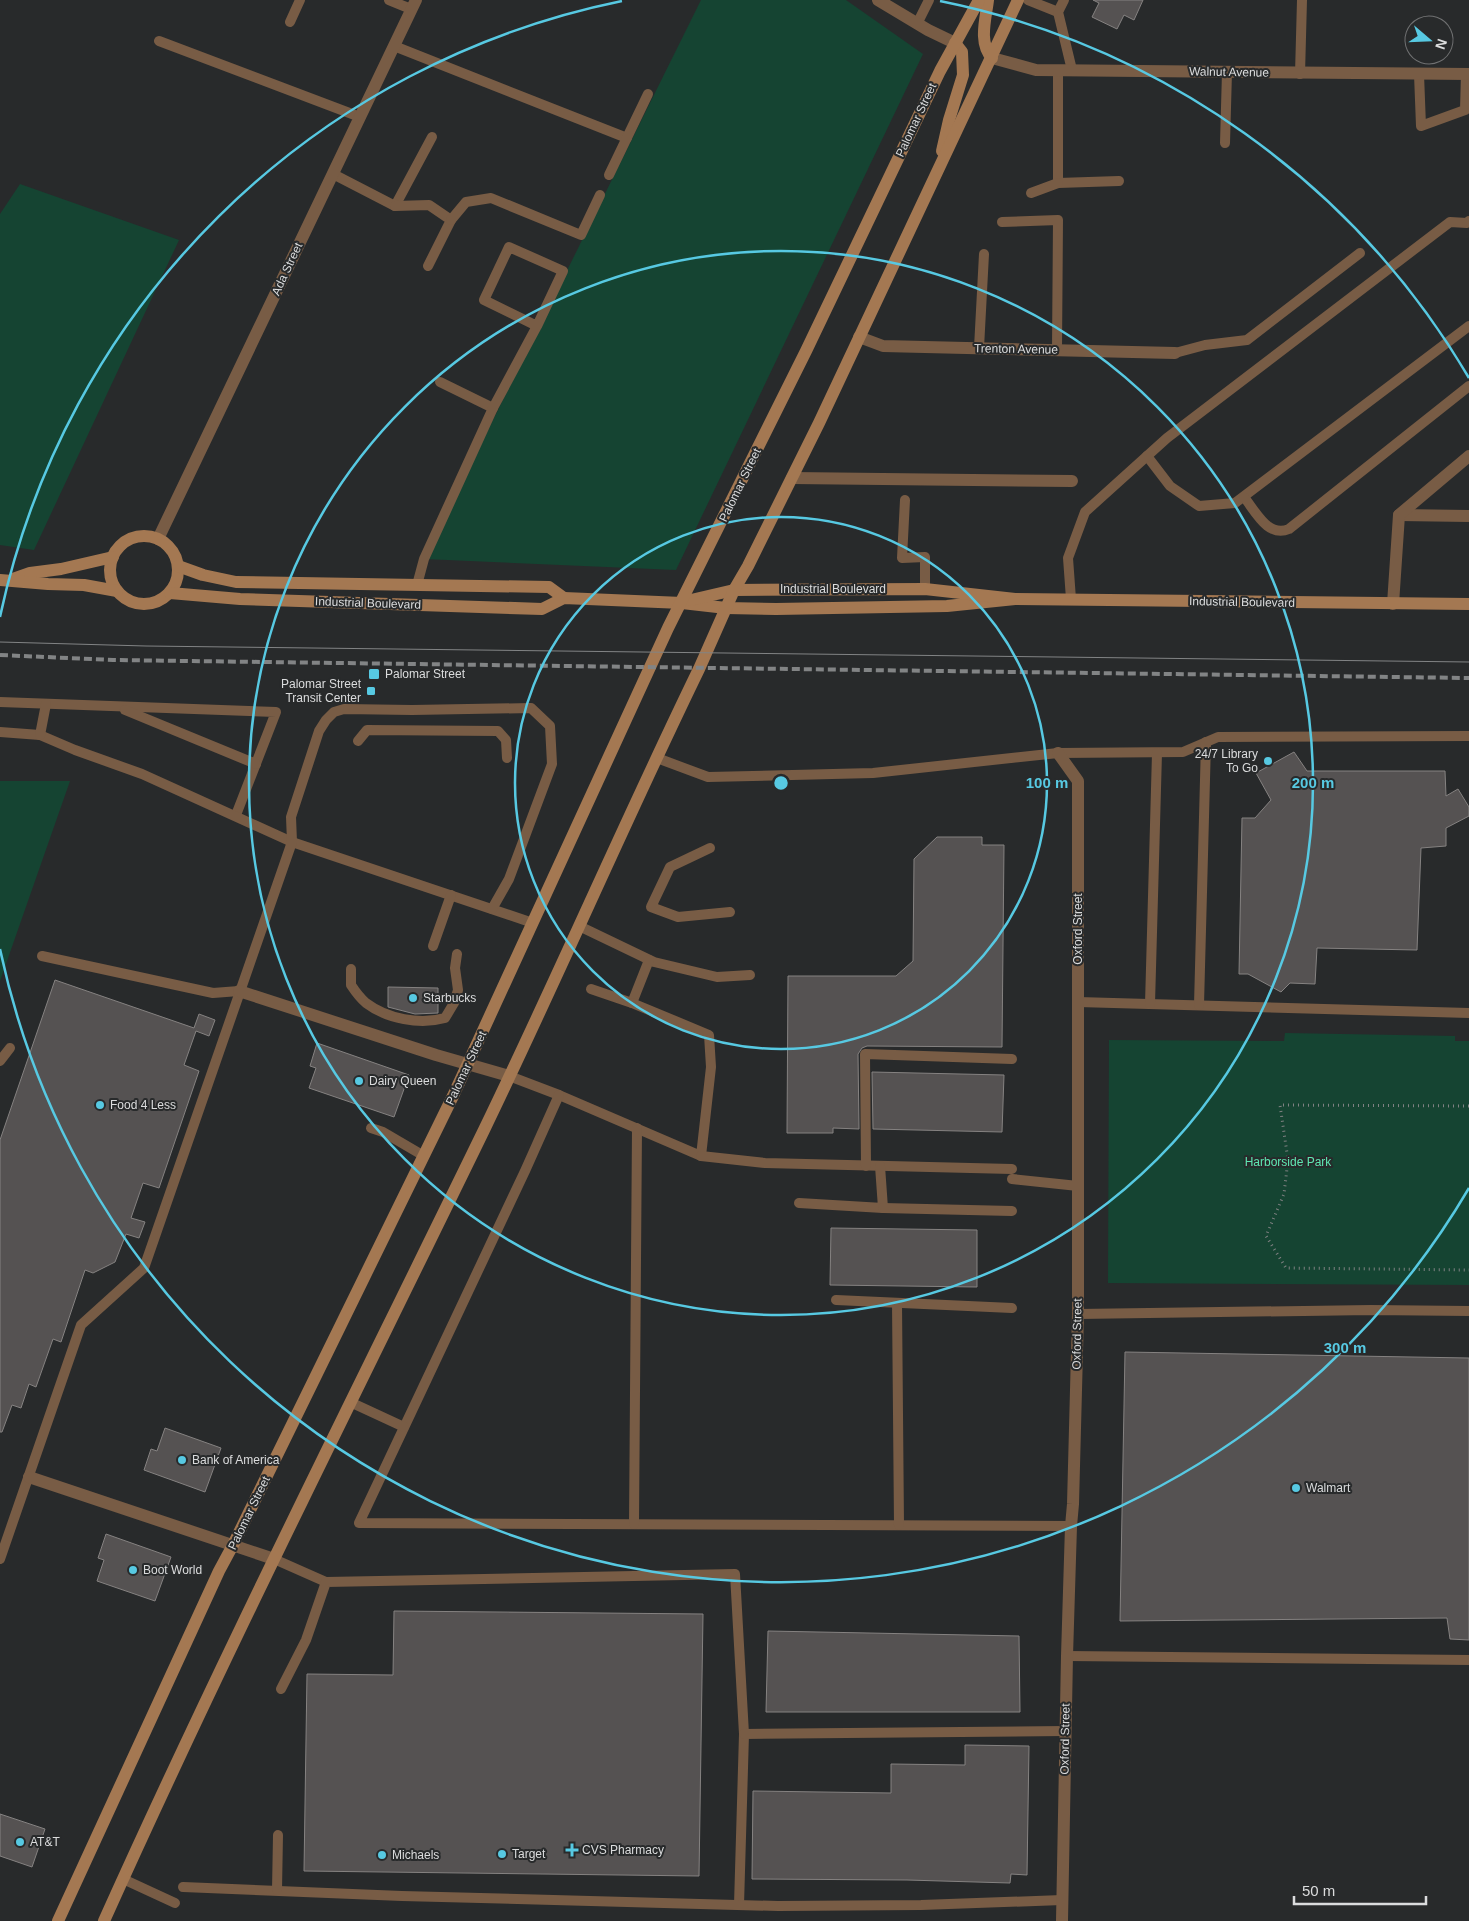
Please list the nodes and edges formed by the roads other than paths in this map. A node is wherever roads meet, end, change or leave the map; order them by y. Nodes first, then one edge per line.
1 (300, 0) edge
2 (389, 0) edge
3 (878, 0) edge
4 (928, 0) edge
5 (979, 0) edge
6 (988, 0) edge
7 (1018, 0) edge
8 (1028, 0) edge
9 (1064, 0) edge
10 (1302, 0) edge
11 (413, 5) edge
12 (1058, 12) junction
13 (290, 22) dead end
14 (917, 24) junction
15 (159, 41) dead end
16 (955, 43) junction
17 (394, 46) junction
18 (992, 58) junction
19 (1058, 70) junction
20 (1072, 70) junction
21 (1227, 72) junction
22 (1300, 74) junction
23 (1420, 74) junction
24 (1468, 74) edge
25 (648, 94) dead end
26 (360, 117) junction
27 (432, 137) dead end
28 (627, 138) junction
29 (1225, 143) dead end
30 (333, 174) junction
31 (609, 175) dead end
32 (936, 175) junction
33 (1119, 182) dead end
34 (1058, 183) junction
35 (1031, 193) dead end
36 (600, 195) dead end
37 (395, 206) junction
38 (451, 220) junction
39 (1002, 222) dead end
40 (1468, 223) edge
41 (1360, 253) dead end
42 (984, 254) dead end
43 (428, 266) dead end
44 (537, 326) junction
45 (1469, 326) edge
46 (859, 337) junction
47 (979, 348) junction
48 (1057, 350) junction
49 (1174, 353) joint
50 (440, 382) dead end
51 (1469, 386) edge
52 (493, 408) junction
53 (1147, 456) junction
54 (1469, 456) edge
55 (792, 478) junction
56 (1072, 481) dead end
57 (1244, 497) junction
58 (905, 500) dead end
59 (1399, 515) junction
60 (1469, 516) edge
61 (158, 539) junction
62 (112, 557) junction
63 (178, 566) junction
64 (5, 580) edge
65 (417, 585) junction
66 (925, 589) junction
67 (734, 590) junction
68 (117, 591) junction
69 (170, 593) junction
70 (564, 598) junction
71 (1015, 598) junction
72 (1071, 599) junction
73 (682, 603) junction
74 (1393, 604) junction
75 (1469, 604) edge
76 (726, 608) junction
77 (0, 702) edge
78 (46, 704) junction
79 (117, 706) junction
80 (0, 732) edge
81 (40, 735) junction
82 (1469, 736) edge
83 (358, 741) dead end
84 (1206, 742) junction
85 (1058, 752) junction
86 (1157, 752) junction
87 (506, 758) dead end
88 (657, 758) junction
89 (256, 764) junction
90 (236, 815) junction
91 (292, 842) junction
92 (710, 848) dead end
93 (451, 895) junction
94 (492, 909) junction
95 (730, 912) dead end
96 (533, 923) junction
97 (578, 926) junction
98 (434, 946) dead end
99 (457, 954) dead end
100 (42, 956) dead end
101 (649, 960) junction
102 (351, 969) dead end
103 (750, 975) dead end
104 (591, 989) dead end
105 (239, 991) junction
106 (1078, 1002) junction
107 (632, 1004) junction
108 (1150, 1004) junction
109 (1199, 1005) junction
110 (1469, 1013) edge
111 (10, 1048) dead end
112 (1012, 1059) dead end
113 (0, 1061) edge
114 (468, 1064) junction
115 (510, 1076) junction
116 (559, 1095) junction
117 (371, 1128) dead end
118 (637, 1128) junction
119 (424, 1156) junction
120 (701, 1156) junction
121 (866, 1166) junction
122 (880, 1166) junction
123 (1078, 1186) junction
124 (799, 1203) dead end
125 (883, 1208) junction
126 (1012, 1211) dead end
127 (836, 1300) dead end
128 (897, 1303) junction
129 (1012, 1308) dead end
130 (1469, 1312) edge
131 (1078, 1314) junction
132 (350, 1402) junction
133 (404, 1428) junction
134 (29, 1477) junction
135 (634, 1524) junction
136 (898, 1525) junction
137 (1071, 1526) junction
138 (233, 1545) junction
139 (0, 1559) edge
140 (274, 1559) junction
141 (326, 1582) junction
142 (1067, 1656) junction
143 (1469, 1660) edge
144 (281, 1689) dead end
145 (1065, 1731) junction
146 (744, 1734) junction
147 (278, 1835) dead end
148 (123, 1879) junction
149 (183, 1887) dead end
150 (277, 1890) junction
151 (1062, 1900) junction
152 (175, 1903) dead end
153 (739, 1905) junction
154 (58, 1921) edge
155 (104, 1921) edge
156 (1062, 1921) edge

1 - 13 lane
2 - 11 lane
3 - 14 street
4 - 14 lane
5 - 16 main road, Palomar Street
6 - 18 main road
7 - 18 main road
8 - 12 lane
9 - 12 lane
10 - 22 lane
11 - 17 street, Ada Street
12 - 20 lane
14 - 16 street
15 - 26 lane
16 - 32 main road
16 - 73 main road, Palomar Street
17 - 26 street, Ada Street
17 - 28 lane
18 - 19 street, Walnut Avenue
18 - 32 main road
19 - 20 street, Walnut Avenue
19 - 34 lane
20 - 21 street, Walnut Avenue
21 - 22 street, Walnut Avenue
21 - 29 lane
22 - 23 street, Walnut Avenue
23 - 24 street, Walnut Avenue
23 - 24 lane
25 - 28 lane
26 - 30 street, Ada Street
27 - 37 lane
28 - 31 lane
30 - 37 lane
30 - 61 street, Ada Street
32 - 46 main road
33 - 34 lane
34 - 35 lane
36 - 38 lane
37 - 38 lane
38 - 43 lane
39 - 48 lane
40 - 53 lane
41 - 49 lane
42 - 47 lane
44 - 44 lane
44 - 52 lane
45 - 57 lane
46 - 47 street, Trenton Avenue
46 - 55 main road
47 - 48 street, Trenton Avenue
48 - 49 street, Trenton Avenue
50 - 52 lane
51 - 57 lane
52 - 65 lane
53 - 57 lane
53 - 72 lane
54 - 59 street
55 - 56 street
55 - 67 main road
58 - 66 lane
59 - 60 street
59 - 74 street
61 - 62 main road
61 - 63 main road
62 - 64 main road
62 - 68 main road
63 - 65 main road, Industrial Boulevard
63 - 69 main road
64 - 68 main road
65 - 70 main road, Industrial Boulevard
66 - 67 main road, Industrial Boulevard
66 - 71 main road, Industrial Boulevard
67 - 73 main road, Industrial Boulevard
67 - 76 main road
68 - 69 main road
69 - 70 main road, Industrial Boulevard
70 - 73 main road, Industrial Boulevard
71 - 72 main road, Industrial Boulevard
71 - 76 main road, Industrial Boulevard
72 - 74 main road, Industrial Boulevard
73 - 76 main road, Industrial Boulevard
73 - 96 main road, Palomar Street
74 - 75 main road, Industrial Boulevard
76 - 88 main road
77 - 78 lane
78 - 79 lane
78 - 81 lane
79 - 89 lane
79 - 89 lane
80 - 81 lane
81 - 90 lane
82 - 84 lane
83 - 87 lane
84 - 86 lane
84 - 109 lane
85 - 86 lane
85 - 88 lane
85 - 106 street, Oxford Street
86 - 108 lane
88 - 97 main road
89 - 90 lane
90 - 91 lane
91 - 93 lane
91 - 94 lane
91 - 105 lane
92 - 95 lane
93 - 94 lane
93 - 98 lane
94 - 96 lane
96 - 114 main road, Palomar Street
97 - 101 lane
97 - 115 main road
99 - 102 lane
100 - 105 lane
101 - 103 lane
101 - 107 lane
104 - 107 lane
105 - 114 street
105 - 134 lane
106 - 108 lane
106 - 123 street, Oxford Street
107 - 120 lane
108 - 109 lane
109 - 110 lane
111 - 113 lane
112 - 121 lane
114 - 115 street
114 - 119 main road, Palomar Street
115 - 116 lane
115 - 132 main road
116 - 118 lane
116 - 133 lane
117 - 119 lane
118 - 120 lane
118 - 135 lane
119 - 138 main road, Palomar Street
120 - 121 lane
121 - 122 lane
122 - 123 lane
122 - 125 lane
123 - 131 street, Oxford Street
124 - 125 lane
125 - 126 lane
127 - 128 lane
128 - 129 lane
128 - 136 lane
130 - 131 lane
131 - 137 street, Oxford Street
132 - 133 lane
132 - 140 main road
133 - 135 lane
134 - 138 street
134 - 139 lane
135 - 136 lane
136 - 137 lane
137 - 142 street, Oxford Street
138 - 140 street
138 - 154 main road, Palomar Street
140 - 141 lane
140 - 148 main road
141 - 144 lane
141 - 146 lane
142 - 143 lane
142 - 145 street, Oxford Street
145 - 146 lane
145 - 151 street, Oxford Street
146 - 153 lane
147 - 150 lane
148 - 152 lane
148 - 155 main road
149 - 150 lane
150 - 153 lane
151 - 153 lane
151 - 156 street, Oxford Street

